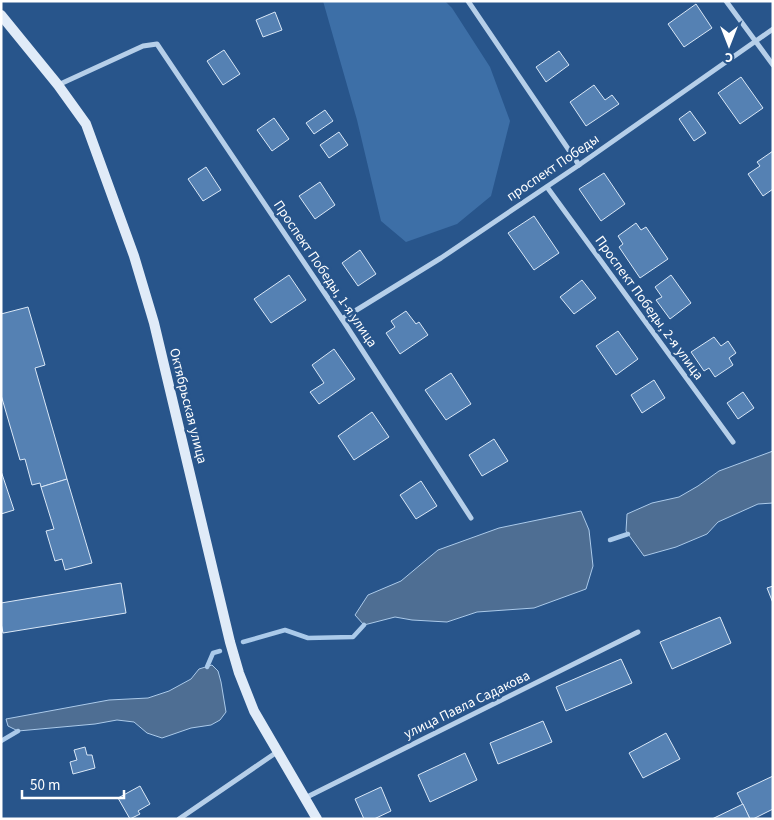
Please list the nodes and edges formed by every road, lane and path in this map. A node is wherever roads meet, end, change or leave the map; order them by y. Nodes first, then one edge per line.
1 (468, 1) edge
2 (726, 1) edge
3 (1, 15) edge
4 (773, 29) edge
5 (755, 42) junction
6 (773, 65) edge
7 (58, 85) junction
8 (579, 165) junction
9 (547, 187) junction
10 (342, 319) junction
11 (733, 442) dead end
12 (471, 518) dead end
13 (638, 632) dead end
14 (277, 752) junction
15 (305, 799) junction
16 (179, 819) edge
17 (317, 819) edge

1 - 8 street
2 - 5 street
3 - 7 street, Октябрьская улица
4 - 5 street, проспект Победы
5 - 6 street
5 - 8 street, проспект Победы
7 - 10 street, Проспект Победы, 1-я улица
7 - 14 street, Октябрьская улица
8 - 9 street, проспект Победы
9 - 10 street, проспект Победы
9 - 11 street, Проспект Победы, 2-я улица
10 - 12 street, Проспект Победы, 1-я улица
13 - 15 street, улица Павла Садакова
14 - 15 street, Октябрьская улица
14 - 16 street
15 - 17 street, Октябрьская улица

